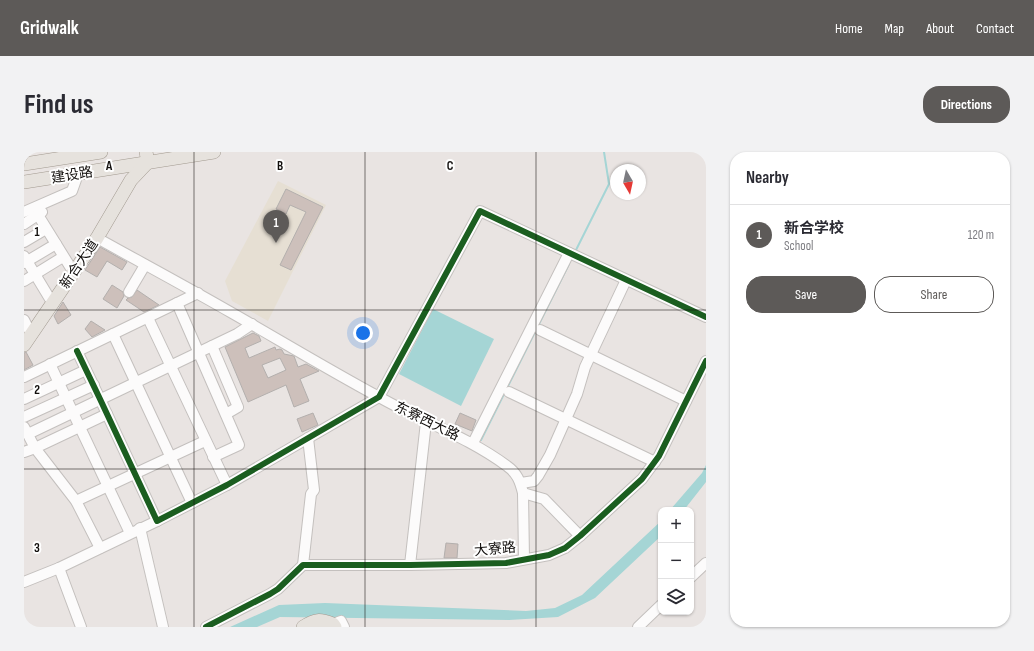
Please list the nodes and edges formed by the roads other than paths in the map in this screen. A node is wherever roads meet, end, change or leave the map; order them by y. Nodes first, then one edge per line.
1 (101, 152) edge
2 (214, 152) edge
3 (147, 157) edge
4 (24, 164) edge
5 (78, 174) junction
6 (24, 182) edge
7 (39, 210) junction
8 (24, 212) edge
9 (24, 224) edge
10 (46, 229) junction
11 (97, 238) junction
12 (24, 242) edge
13 (56, 244) junction
14 (569, 253) junction
15 (63, 257) junction
16 (25, 260) edge
17 (145, 265) junction
18 (74, 273) junction
19 (34, 274) junction
20 (626, 280) junction
21 (24, 281) edge
22 (129, 292) dead end
23 (198, 293) junction
24 (177, 303) junction
25 (53, 304) junction
26 (706, 317) edge
27 (148, 318) junction
28 (24, 320) edge
29 (252, 324) junction
30 (540, 330) dead end
31 (32, 334) junction
32 (113, 334) junction
33 (24, 345) edge
34 (212, 346) junction
35 (77, 351) junction
36 (200, 352) junction
37 (591, 355) junction
38 (706, 360) edge
39 (50, 364) junction
40 (171, 366) junction
41 (86, 370) junction
42 (24, 377) edge
43 (59, 383) junction
44 (135, 383) junction
45 (94, 385) junction
46 (509, 392) dead end
47 (379, 397) junction
48 (66, 398) junction
49 (24, 399) edge
50 (100, 399) junction
51 (686, 401) junction
52 (73, 412) junction
53 (107, 414) junction
54 (226, 414) junction
55 (24, 417) edge
56 (565, 420) junction
57 (426, 422) junction
58 (80, 426) junction
59 (26, 431) edge
60 (308, 438) junction
61 (205, 441) junction
62 (473, 443) junction
63 (35, 448) junction
64 (24, 452) edge
65 (170, 457) junction
66 (213, 457) junction
67 (655, 462) junction
68 (134, 473) junction
69 (521, 483) junction
70 (227, 485) junction
71 (108, 486) junction
72 (523, 494) junction
73 (76, 501) junction
74 (192, 503) junction
75 (156, 521) junction
76 (140, 528) junction
77 (130, 533) junction
78 (580, 536) junction
79 (100, 548) junction
80 (524, 559) junction
81 (706, 563) edge
82 (303, 565) junction
83 (410, 565) junction
84 (59, 568) junction
85 (694, 574) edge
86 (24, 582) edge
87 (658, 608) edge
88 (327, 626) edge
89 (81, 627) edge
90 (163, 627) edge
91 (206, 627) edge
92 (303, 627) edge
93 (638, 627) edge

1 - 4 main road, 建设路
2 - 3 main road, 建设路
3 - 5 main road, 建设路
3 - 11 main road, 新合大道
5 - 6 main road, 建设路
5 - 7 street
7 - 8 street
7 - 9 street
7 - 10 street
10 - 12 street
10 - 13 street
11 - 17 street, 东寮西大路
11 - 18 main road, 新合大道
13 - 15 street
13 - 16 street
14 - 20 street
14 - 47 street
14 - 62 street
15 - 18 street
15 - 19 street
16 - 19 street
17 - 22 street
17 - 23 street, 东寮西大路
18 - 25 main road, 新合大道
19 - 21 street
19 - 25 street
20 - 26 street
20 - 37 street
23 - 24 street
23 - 29 street, 东寮西大路
24 - 27 street
24 - 36 street
25 - 31 main road, 新合大道
27 - 32 street
27 - 40 street
28 - 31 street
29 - 34 street
29 - 47 street, 东寮西大路
30 - 37 street
31 - 33 main road, 新合大道
32 - 35 street
32 - 44 street
34 - 36 street
34 - 54 street
35 - 39 street
35 - 41 street
36 - 40 street
36 - 54 street
37 - 51 street
37 - 56 street
38 - 51 street, 大寮路
39 - 42 street
39 - 43 street
40 - 44 street
40 - 61 street
41 - 43 street
41 - 45 street
43 - 48 street
43 - 49 street
44 - 50 street
44 - 65 street
45 - 48 street
45 - 50 street
46 - 56 street
47 - 57 street, 东寮西大路
47 - 60 street
48 - 52 street
48 - 55 street
50 - 52 street
50 - 53 street
51 - 67 street, 大寮路
52 - 58 street
52 - 59 street
53 - 58 street
53 - 68 street
54 - 66 street
56 - 67 street
56 - 69 street
57 - 62 street, 东寮西大路
57 - 83 street
58 - 63 street
58 - 71 street
59 - 63 street
60 - 70 street
60 - 82 street
61 - 65 street
61 - 66 street
62 - 69 street, 东寮西大路
63 - 64 street
63 - 73 street
65 - 68 street
65 - 74 street
66 - 70 street
67 - 78 street, 大寮路
68 - 71 street
68 - 75 street
69 - 72 street, 东寮西大路
70 - 74 street
71 - 73 street
71 - 77 street
72 - 78 street
72 - 80 street, 东寮西大路
73 - 79 street
74 - 75 street
75 - 76 street
76 - 77 street
76 - 90 street
77 - 79 street
78 - 80 street, 大寮路
79 - 84 street
80 - 83 street, 大寮路
81 - 85 street
82 - 83 street, 大寮路
82 - 91 street
84 - 86 street
84 - 89 street
87 - 93 street
88 - 92 main road

